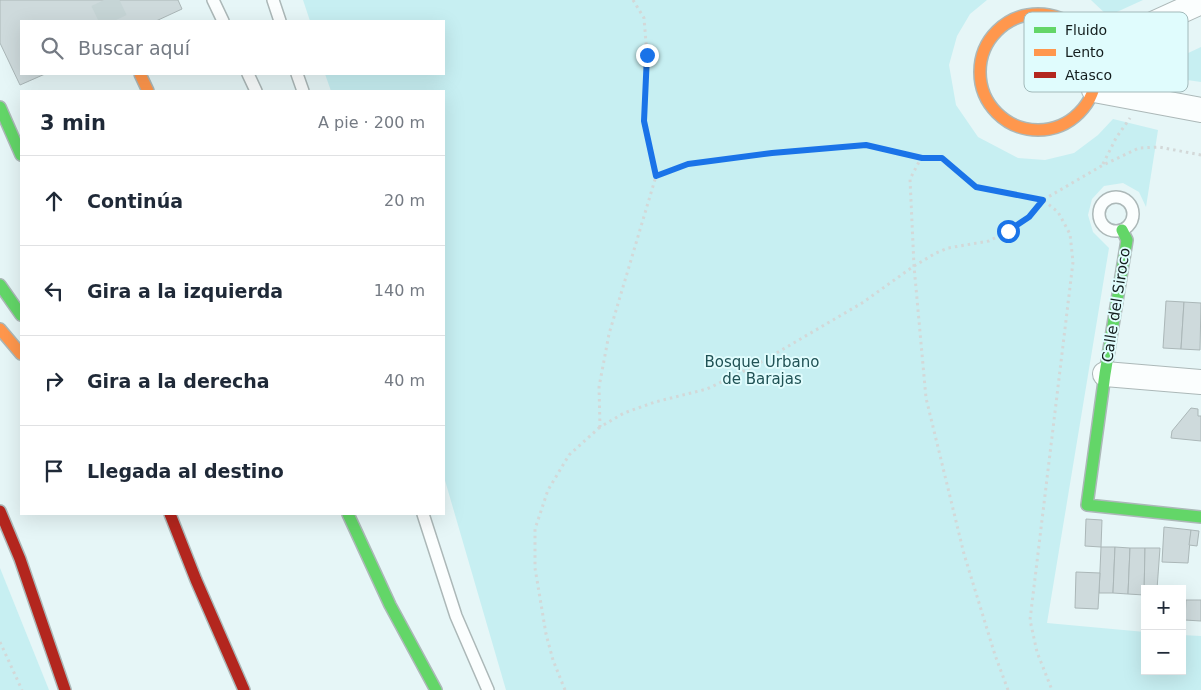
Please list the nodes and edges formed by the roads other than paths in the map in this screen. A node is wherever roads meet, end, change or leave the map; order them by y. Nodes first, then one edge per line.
1 (213, 0) edge
2 (273, 0) edge
3 (1201, 2) edge
4 (1179, 12) edge
5 (1024, 16) edge
6 (223, 20) edge
7 (280, 20) edge
8 (140, 75) edge
9 (248, 75) edge
10 (297, 75) edge
11 (148, 90) edge
12 (256, 90) edge
13 (303, 90) edge
14 (1093, 92) edge
15 (1105, 92) edge
16 (0, 107) edge
17 (1201, 110) edge
18 (20, 152) edge
19 (1122, 230) dead end
20 (0, 285) edge
21 (20, 314) edge
22 (0, 329) edge
23 (20, 353) edge
24 (1105, 374) junction
25 (1201, 382) edge
26 (0, 511) edge
27 (170, 515) edge
28 (348, 515) edge
29 (422, 515) edge
30 (1201, 517) edge
31 (170, 543) dead end
32 (196, 580) junction
33 (390, 604) junction
34 (408, 662) dead end
35 (65, 690) edge
36 (244, 690) edge
37 (436, 690) edge
38 (488, 690) edge

1 - 6 lane
2 - 7 lane
3 - 4 street
5 - 14 main road
8 - 11 main road
9 - 12 lane
10 - 13 lane
15 - 17 street
16 - 18 main road
19 - 24 main road, Calle del Siroco
20 - 21 main road
22 - 23 main road
24 - 25 street, Calle del Siroco
24 - 30 main road
26 - 35 main road
27 - 32 main road
28 - 33 main road
29 - 38 lane
31 - 32 main road
32 - 36 main road
33 - 34 main road
33 - 37 main road

